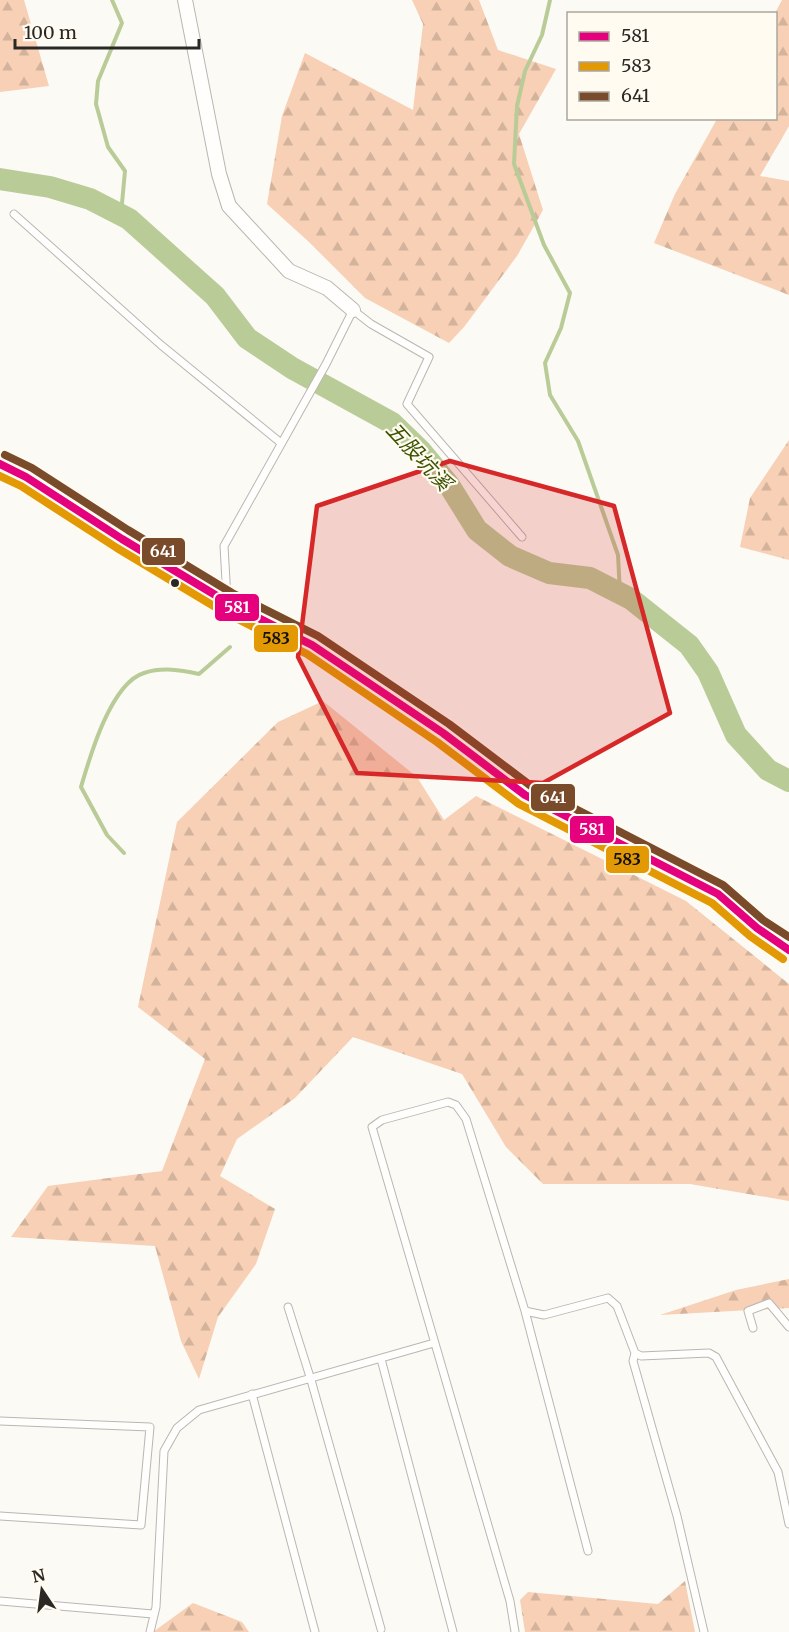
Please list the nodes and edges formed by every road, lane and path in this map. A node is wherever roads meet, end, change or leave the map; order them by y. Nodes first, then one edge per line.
1 (185, 0) edge
2 (14, 214) dead end
3 (353, 310) junction
4 (281, 443) junction
5 (0, 464) edge
6 (522, 537) dead end
7 (227, 602) junction
8 (789, 950) edge
9 (288, 1306) dead end
10 (525, 1311) junction
11 (789, 1327) edge
12 (753, 1328) dead end
13 (434, 1343) junction
14 (635, 1353) junction
15 (381, 1359) junction
16 (311, 1380) junction
17 (252, 1395) junction
18 (0, 1421) edge
19 (0, 1516) edge
20 (789, 1524) edge
21 (588, 1551) dead end
22 (0, 1601) edge
23 (153, 1614) junction
24 (381, 1629) dead end
25 (150, 1632) edge
26 (315, 1632) edge
27 (453, 1632) edge
28 (515, 1632) edge
29 (704, 1632) edge

1 - 3 street
2 - 4 lane
3 - 4 lane
3 - 6 lane
4 - 7 lane
5 - 7 main road
7 - 8 main road
9 - 16 lane
10 - 13 lane
10 - 14 lane
10 - 21 lane
11 - 12 lane
13 - 15 lane
13 - 28 lane
14 - 20 lane
14 - 29 lane
15 - 16 lane
15 - 27 lane
16 - 17 lane
16 - 24 lane
17 - 23 lane
17 - 26 lane
18 - 19 lane
22 - 23 lane
23 - 25 lane

